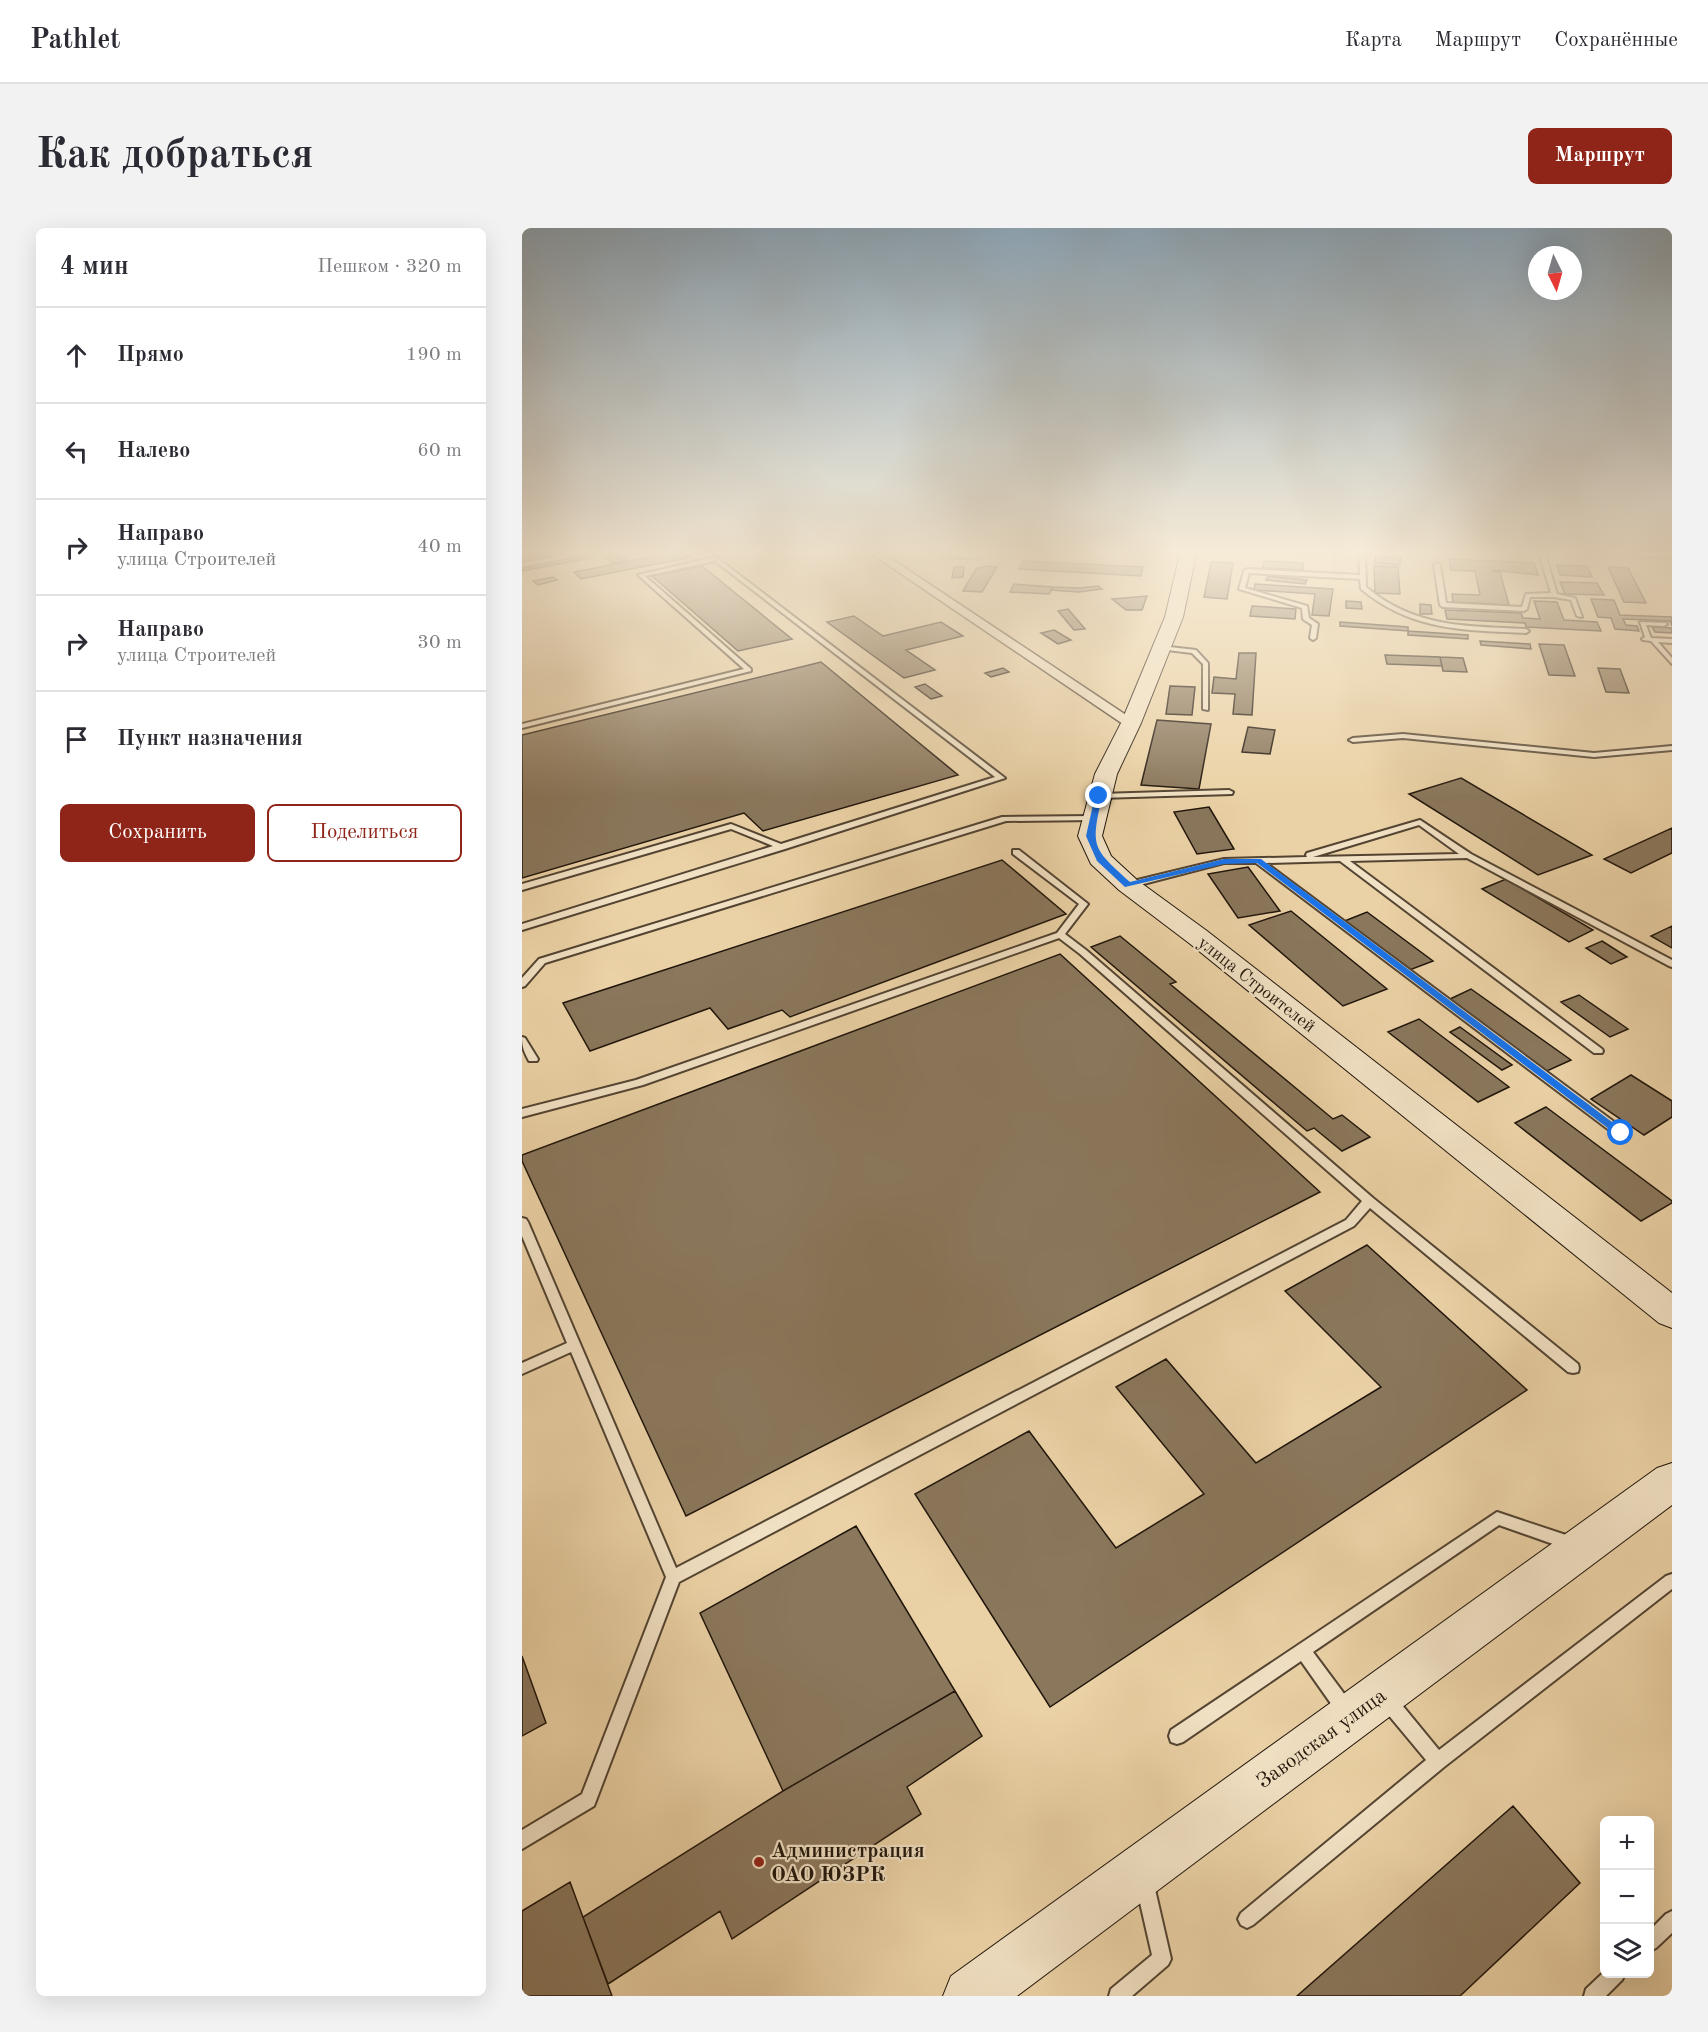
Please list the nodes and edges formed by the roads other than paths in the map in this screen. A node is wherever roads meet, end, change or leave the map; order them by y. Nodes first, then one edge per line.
1 (706, 633) edge
2 (811, 633) edge
3 (995, 633) edge
4 (1167, 633) edge
5 (1314, 633) edge
6 (1645, 633) edge
7 (1313, 638) dead end
8 (1648, 640) junction
9 (1672, 641) edge
10 (1161, 648) junction
11 (1672, 663) edge
12 (1206, 709) dead end
13 (1131, 723) junction
14 (522, 726) edge
15 (1353, 740) dead end
16 (1672, 748) edge
17 (1228, 792) dead end
18 (1096, 807) junction
19 (782, 847) junction
20 (1016, 852) dead end
21 (1468, 856) junction
22 (1342, 859) junction
23 (1296, 860) junction
24 (1259, 861) junction
25 (1128, 885) junction
26 (522, 887) edge
27 (522, 927) edge
28 (1060, 934) junction
29 (1672, 964) edge
30 (522, 984) edge
31 (522, 1040) edge
32 (1599, 1051) dead end
33 (533, 1059) dead end
34 (522, 1113) edge
35 (1621, 1133) dead end
36 (1369, 1201) junction
37 (524, 1230) edge
38 (1672, 1313) edge
39 (575, 1345) junction
40 (1573, 1368) dead end
41 (522, 1369) edge
42 (1672, 1481) edge
43 (1582, 1547) junction
44 (673, 1577) junction
45 (1671, 1581) edge
46 (1303, 1651) junction
47 (1366, 1705) junction
48 (1177, 1736) dead end
49 (1438, 1761) junction
50 (522, 1840) edge
51 (1141, 1870) junction
52 (1247, 1918) dead end
53 (1672, 1920) edge
54 (1654, 1938) edge
55 (1612, 1978) edge
56 (971, 1996) edge
57 (1118, 1996) edge
58 (1593, 1996) edge

1 - 14 lane
2 - 19 lane
3 - 13 street
4 - 10 street, улица Строителей
5 - 7 lane
6 - 8 lane
8 - 9 lane
8 - 11 lane
10 - 12 lane
10 - 13 street, улица Строителей
13 - 18 street, улица Строителей
15 - 16 lane
17 - 18 lane
18 - 25 street, улица Строителей
18 - 30 lane
19 - 26 lane
19 - 27 lane
20 - 28 lane
21 - 22 lane
21 - 23 lane
21 - 29 lane
22 - 23 lane
22 - 32 lane
23 - 24 lane
24 - 25 lane
24 - 35 lane
25 - 38 street, улица Строителей
28 - 34 lane
28 - 36 lane
31 - 33 lane
36 - 40 lane
36 - 44 lane
37 - 39 lane
39 - 41 lane
39 - 44 lane
42 - 43 street, Заводская улица
43 - 46 lane
43 - 47 street, Заводская улица
44 - 50 lane
45 - 49 lane
46 - 47 lane
46 - 48 lane
47 - 49 lane
47 - 51 street, Заводская улица
49 - 52 lane
51 - 56 street, Заводская улица
51 - 57 lane
53 - 54 lane
55 - 58 lane

